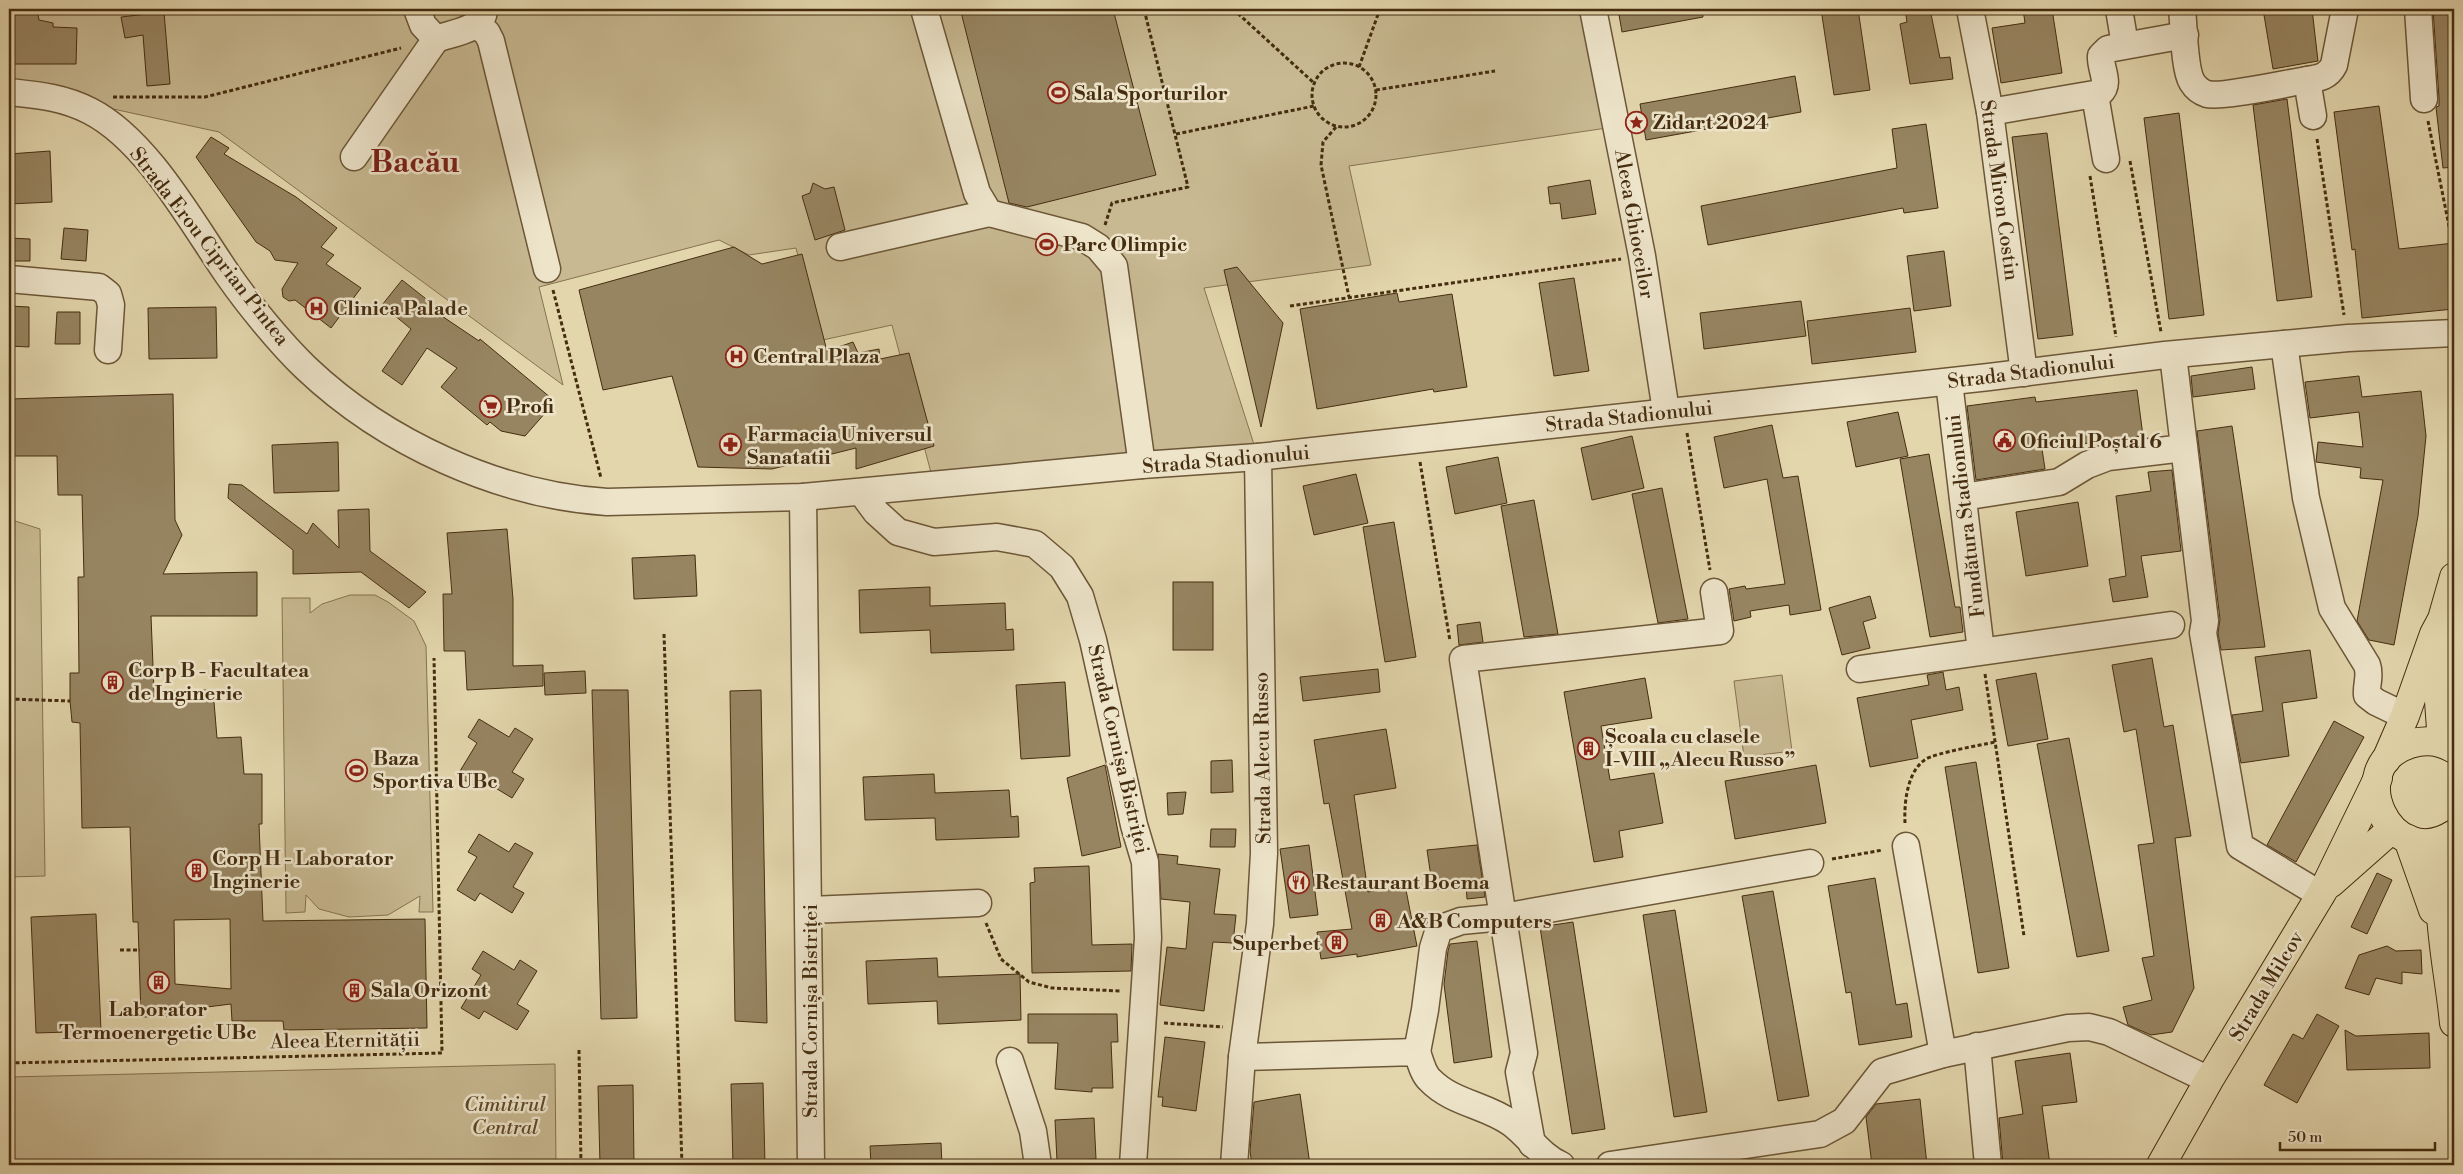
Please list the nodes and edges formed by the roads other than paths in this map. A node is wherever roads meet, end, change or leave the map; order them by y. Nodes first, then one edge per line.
1 (417, 9) edge
2 (924, 9) edge
3 (1593, 9) edge
4 (1970, 9) edge
5 (2119, 9) edge
6 (2182, 9) edge
7 (2345, 9) edge
8 (2418, 9) edge
9 (481, 17) edge
10 (2185, 35) junction
11 (436, 39) junction
12 (2125, 45) junction
13 (2307, 80) junction
14 (9, 92) edge
15 (2095, 95) junction
16 (2424, 99) road end
17 (1990, 112) junction
18 (2313, 116) road end
19 (354, 157) dead end
20 (2106, 159) road end
21 (989, 213) junction
22 (840, 247) dead end
23 (547, 268) road end
24 (9, 279) edge
25 (2454, 333) edge
26 (2284, 344) junction
27 (108, 350) dead end
28 (2169, 355) junction
29 (2024, 373) junction
30 (1949, 382) junction
31 (1675, 411) junction
32 (2184, 448) junction
33 (1258, 457) junction
34 (1142, 465) junction
35 (862, 493) junction
36 (1963, 497) junction
37 (803, 498) junction
38 (2454, 577) edge
39 (1714, 592) road end
40 (2448, 620) edge
41 (2171, 625) dead end
42 (1982, 651) junction
43 (1860, 669) dead end
44 (2405, 716) junction
45 (2448, 746) edge
46 (2382, 770) junction
47 (2400, 834) junction
48 (2451, 837) edge
49 (1906, 846) road end
50 (1810, 864) road end
51 (2322, 893) junction
52 (978, 903) road end
53 (810, 910) junction
54 (1503, 917) junction
55 (2442, 932) junction
56 (2454, 1013) edge
57 (1977, 1046) junction
58 (1417, 1052) junction
59 (1943, 1054) junction
60 (1242, 1057) junction
61 (1010, 1061) dead end
62 (2209, 1080) junction
63 (1532, 1144) junction
64 (811, 1165) edge
65 (1038, 1165) edge
66 (1133, 1165) edge
67 (1234, 1165) edge
68 (1561, 1165) edge
69 (1610, 1165) edge
70 (1988, 1165) edge
71 (2161, 1165) edge

1 - 11 street
2 - 21 street
3 - 31 street, Aleea Ghioceilor
4 - 17 street, Strada Miron Costin
5 - 12 street
6 - 10 street
7 - 13 street
8 - 16 street
9 - 11 street
9 - 23 street
10 - 12 street
10 - 13 street
11 - 19 street
12 - 15 street
13 - 18 street
14 - 37 street, Strada Erou Ciprian Pintea
15 - 17 street
15 - 20 street
17 - 29 street, Strada Miron Costin
21 - 22 street
21 - 34 street
24 - 27 street
25 - 26 street, Strada Stadionului
26 - 28 street, Strada Stadionului
26 - 44 street
28 - 29 street, Strada Stadionului
28 - 32 street
29 - 30 street, Strada Stadionului
30 - 31 street, Strada Stadionului
30 - 36 street, Fundătura Stadionului
31 - 33 street, Strada Stadionului
32 - 36 street
32 - 51 street
33 - 34 street, Strada Stadionului
33 - 60 street, Strada Alecu Russo
34 - 35 street, Strada Stadionului
35 - 37 street, Strada Stadionului
35 - 66 street, Strada Cornișa Bistriței
36 - 42 street, Fundătura Stadionului
37 - 53 street, Strada Cornișa Bistriței
38 - 40 main road, Strada Milcov
39 - 54 street
40 - 44 main road, Strada Milcov
40 - 45 main road, Strada Milcov
41 - 42 street
42 - 43 street
44 - 46 main road, Strada Milcov
45 - 46 main road
46 - 47 main road
46 - 51 main road, Strada Milcov
47 - 48 main road
47 - 51 main road, Strada Milcov
47 - 55 main road
48 - 55 main road
49 - 59 street
50 - 54 street
51 - 62 main road, Strada Milcov
52 - 53 street
53 - 64 street, Strada Cornișa Bistriței
54 - 58 street
54 - 63 street
55 - 56 main road
57 - 59 street
57 - 62 street
57 - 70 street
58 - 60 street
58 - 63 street
59 - 69 street
60 - 67 street, Strada Alecu Russo
61 - 65 street
62 - 71 main road, Strada Milcov
63 - 68 street

